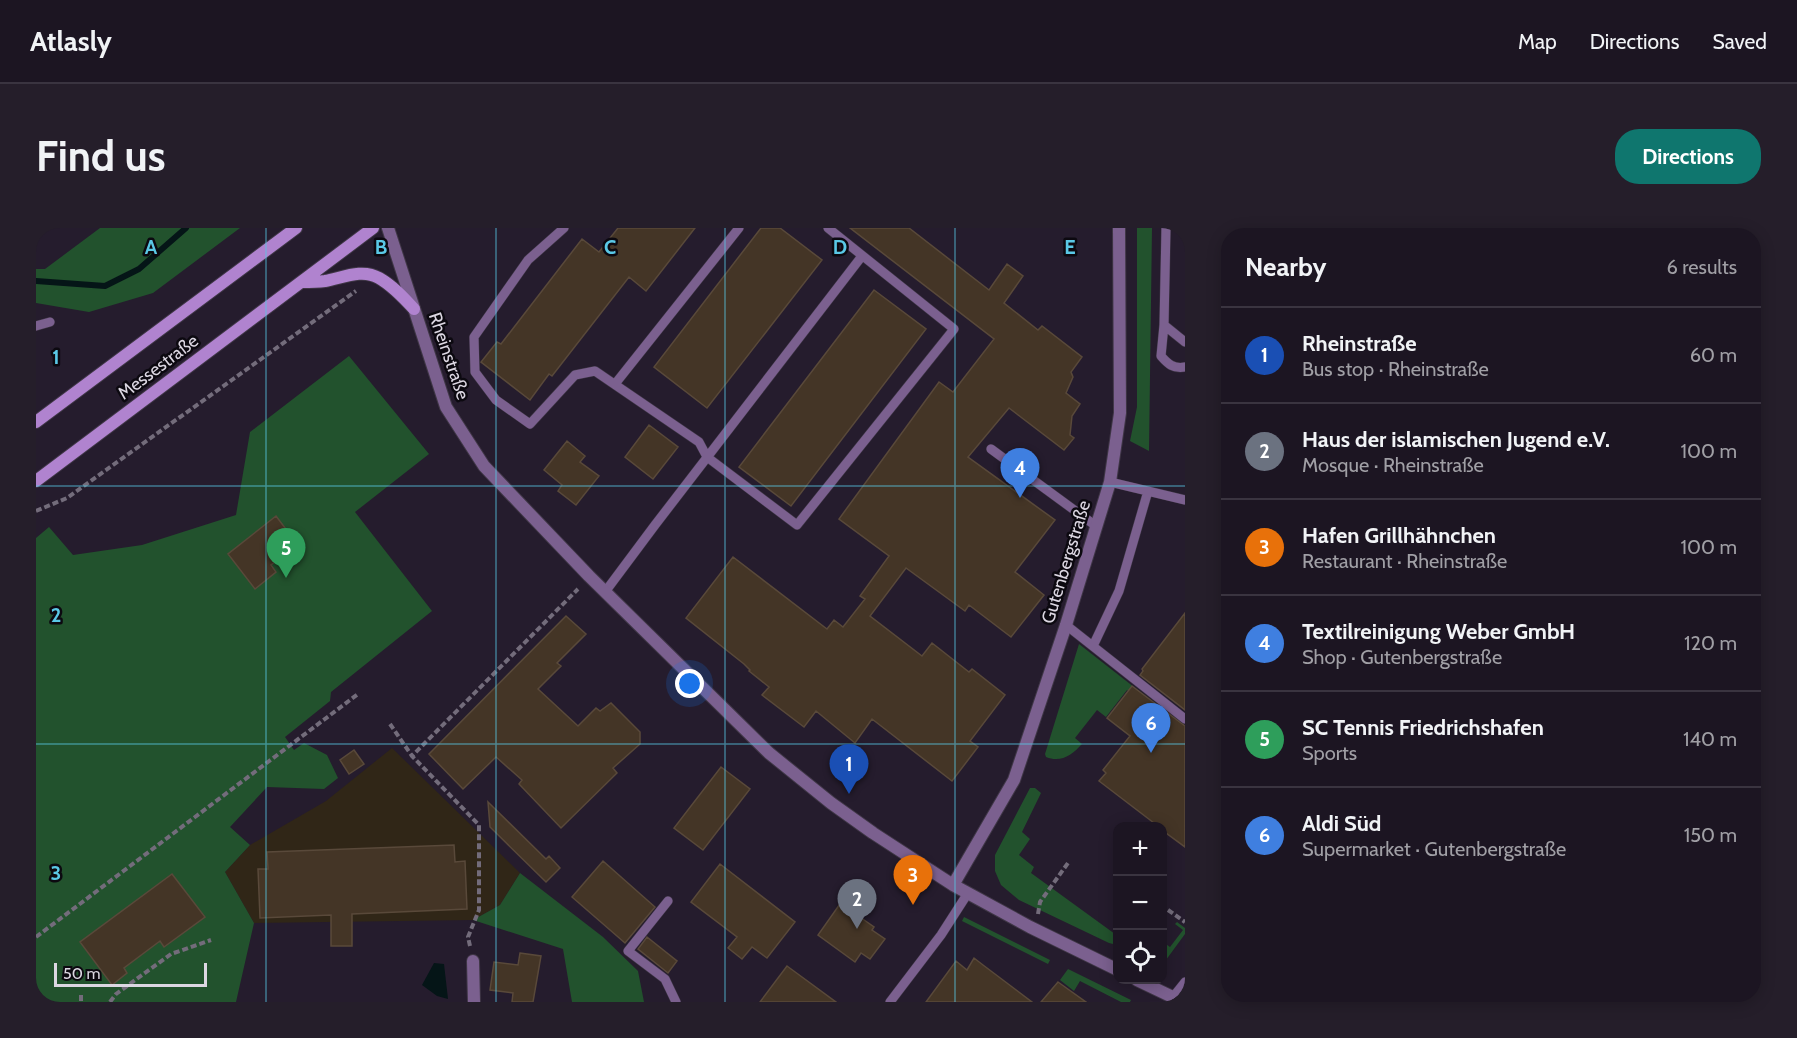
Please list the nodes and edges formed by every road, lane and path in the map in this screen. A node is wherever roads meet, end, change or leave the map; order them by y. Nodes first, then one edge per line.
1 (296, 228) edge
2 (373, 228) edge
3 (388, 228) edge
4 (564, 228) edge
5 (739, 228) edge
6 (828, 228) edge
7 (1119, 228) edge
8 (1166, 228) edge
9 (862, 256) junction
10 (301, 282) junction
11 (359, 289) dead end
12 (414, 309) junction
13 (50, 322) dead end
14 (1164, 325) junction
15 (36, 326) edge
16 (1185, 342) edge
17 (1185, 367) edge
18 (615, 384) junction
19 (36, 422) edge
20 (991, 449) dead end
21 (707, 457) junction
22 (36, 481) edge
23 (1110, 482) junction
24 (1148, 491) junction
25 (1185, 500) edge
26 (36, 511) edge
27 (1096, 526) junction
28 (578, 589) dead end
29 (605, 592) junction
30 (1066, 625) junction
31 (1093, 646) junction
32 (358, 694) dead end
33 (1185, 718) edge
34 (390, 724) dead end
35 (412, 756) junction
36 (1068, 863) dead end
37 (953, 885) junction
38 (968, 893) junction
39 (668, 901) dead end
40 (1168, 910) dead end
41 (1038, 914) dead end
42 (1185, 922) edge
43 (36, 937) edge
44 (211, 940) dead end
45 (473, 961) joint
46 (1113, 968) edge
47 (1185, 982) edge
48 (1145, 984) edge
49 (81, 995) dead end
50 (1178, 1000) edge
51 (81, 1002) edge
52 (110, 1002) edge
53 (474, 1002) edge
54 (676, 1002) edge
55 (890, 1002) edge

1 - 19 street, Messestraße
2 - 10 street, Messestraße
3 - 12 street, Rheinstraße
4 - 18 lane
5 - 18 lane
6 - 9 lane
7 - 23 street, Gutenbergstraße
8 - 14 lane
9 - 21 lane
9 - 21 lane
10 - 12 street
10 - 22 street, Messestraße
11 - 26 path
12 - 29 street, Rheinstraße
13 - 15 lane
14 - 16 lane
14 - 17 lane
18 - 21 lane
20 - 27 lane
21 - 29 lane
23 - 24 lane
23 - 27 street, Gutenbergstraße
24 - 25 lane
24 - 31 lane
27 - 30 street, Gutenbergstraße
28 - 35 path
29 - 37 street, Rheinstraße
30 - 31 lane
30 - 37 street, Gutenbergstraße
31 - 33 lane
32 - 43 path
34 - 35 path
35 - 45 path
36 - 41 path
37 - 38 street, Rheinstraße
38 - 46 street, Rheinstraße
38 - 55 lane
39 - 54 lane
40 - 42 path
44 - 52 path
45 - 53 street
47 - 50 lane
48 - 50 street
49 - 51 path

